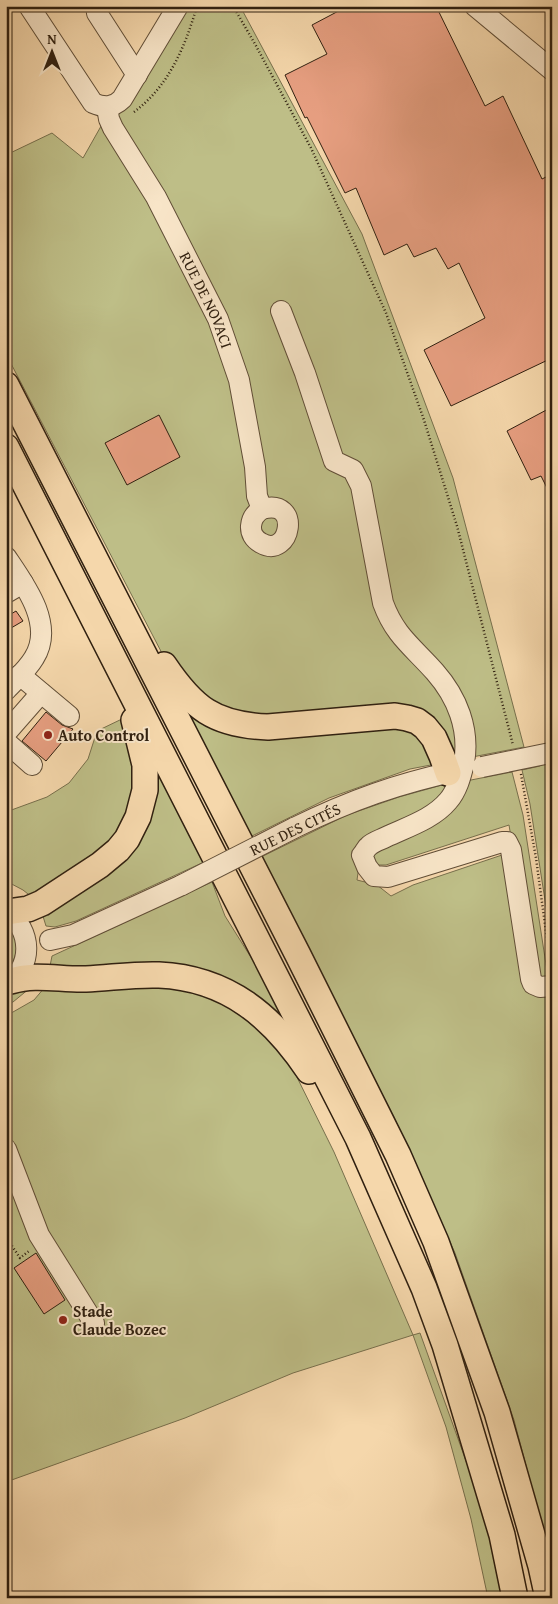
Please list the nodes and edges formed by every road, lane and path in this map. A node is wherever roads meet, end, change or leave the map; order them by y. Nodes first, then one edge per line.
1 (28, 6) edge
2 (96, 6) edge
3 (178, 6) edge
4 (197, 6) edge
5 (233, 6) edge
6 (474, 6) edge
7 (552, 70) edge
8 (137, 75) junction
9 (107, 107) junction
10 (132, 114) dead end
11 (281, 311) dead end
12 (6, 385) edge
13 (6, 447) edge
14 (262, 509) dead end
15 (6, 557) edge
16 (15, 588) edge
17 (125, 616) junction
18 (118, 668) junction
19 (20, 675) junction
20 (6, 690) edge
21 (41, 693) junction
22 (69, 716) dead end
23 (6, 733) edge
24 (6, 742) edge
25 (513, 746) dead end
26 (551, 753) edge
27 (32, 765) dead end
28 (455, 772) junction
29 (520, 772) dead end
30 (12, 917) edge
31 (50, 940) junction
32 (25, 958) junction
33 (552, 975) edge
34 (9, 983) edge
35 (552, 986) edge
36 (358, 1138) junction
37 (6, 1150) edge
38 (6, 1237) edge
39 (44, 1242) junction
40 (94, 1322) dead end
41 (515, 1598) edge
42 (548, 1598) edge

1 - 9 street
2 - 8 street
3 - 8 street
4 - 10 path
5 - 25 path
6 - 7 street
8 - 9 street
9 - 14 street, RUE DE NOVACI
11 - 28 street
12 - 17 main road
13 - 18 main road
15 - 16 street
16 - 19 street
17 - 28 main road
17 - 42 main road
18 - 30 main road
18 - 36 main road
19 - 20 street
19 - 21 street
21 - 22 street
21 - 23 street
24 - 27 street
26 - 28 street, RUE DES CITÉS, bridge
28 - 31 street, RUE DES CITÉS, bridge
28 - 35 street
29 - 33 path
30 - 31 street
30 - 32 street
31 - 32 street, RUE DES CITÉS
32 - 34 street
34 - 36 main road
36 - 41 main road
37 - 39 street
38 - 39 path
39 - 40 street

